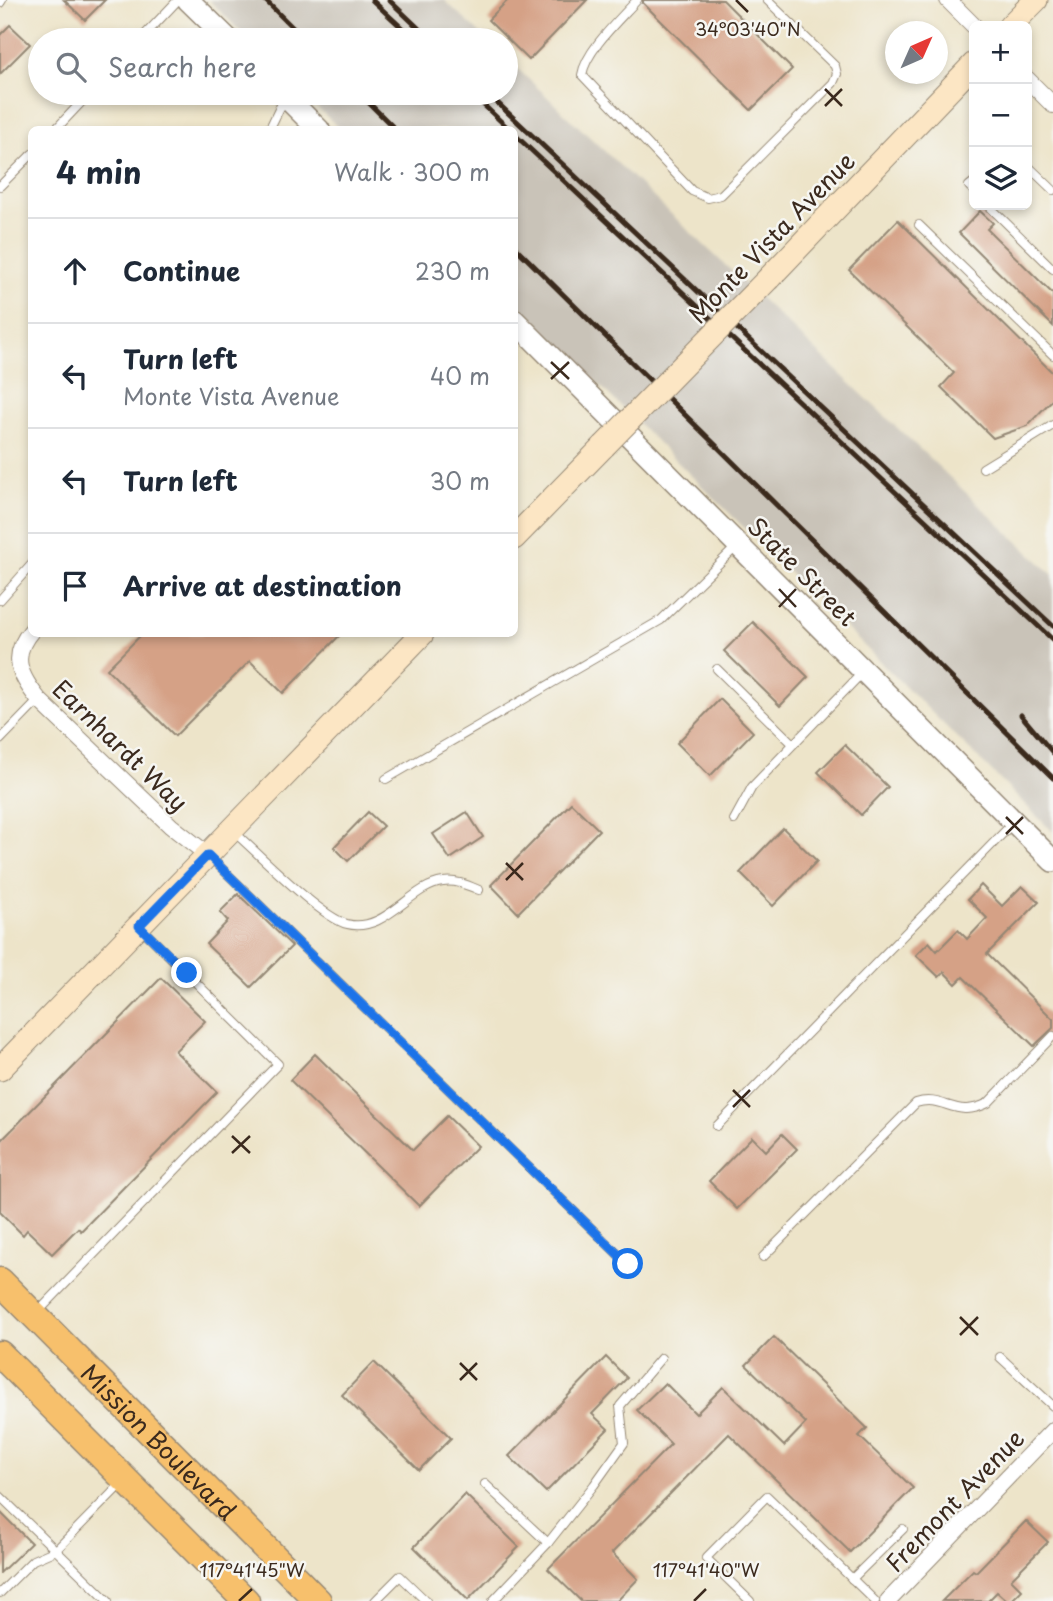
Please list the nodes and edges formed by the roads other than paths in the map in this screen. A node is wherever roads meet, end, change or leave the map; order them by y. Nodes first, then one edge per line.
1 (178, 0) edge
2 (188, 0) edge
3 (637, 0) edge
4 (948, 0) edge
5 (1036, 0) edge
6 (773, 2) edge
7 (969, 21) edge
8 (1015, 21) edge
9 (151, 28) edge
10 (217, 28) edge
11 (969, 69) edge
12 (1032, 84) edge
13 (79, 105) edge
14 (279, 105) edge
15 (295, 105) edge
16 (1053, 105) edge
17 (59, 126) edge
18 (271, 126) edge
19 (315, 126) edge
20 (28, 158) edge
21 (1032, 170) edge
22 (0, 187) edge
23 (1053, 190) edge
24 (993, 210) edge
25 (919, 225) dead end
26 (1053, 269) edge
27 (518, 324) edge
28 (1053, 355) edge
29 (1053, 425) edge
30 (983, 468) dead end
31 (518, 534) edge
32 (739, 544) junction
33 (28, 568) edge
34 (0, 600) edge
35 (28, 634) edge
36 (419, 637) edge
37 (717, 669) dead end
38 (864, 670) junction
39 (39, 700) junction
40 (0, 740) edge
41 (793, 744) junction
42 (386, 779) dead end
43 (734, 820) dead end
44 (1014, 822) junction
45 (232, 830) junction
46 (208, 855) junction
47 (1053, 861) edge
48 (479, 890) dead end
49 (139, 926) junction
50 (1053, 1036) edge
51 (0, 1069) edge
52 (717, 1126) dead end
53 (763, 1257) dead end
54 (628, 1264) dead end
55 (0, 1281) edge
56 (35, 1316) junction
57 (0, 1354) edge
58 (1000, 1357) dead end
59 (661, 1358) dead end
60 (1053, 1406) edge
61 (1053, 1430) edge
62 (125, 1480) junction
63 (485, 1483) dead end
64 (0, 1496) edge
65 (904, 1528) dead end
66 (548, 1543) junction
67 (56, 1550) junction
68 (852, 1579) junction
69 (0, 1592) edge
70 (108, 1601) edge
71 (246, 1601) edge
72 (318, 1601) edge
73 (375, 1601) edge
74 (426, 1601) edge
75 (493, 1601) edge
76 (750, 1601) edge
77 (875, 1601) edge
78 (888, 1601) edge

1 - 9 lane
2 - 10 street
3 - 6 lane
4 - 7 street
5 - 8 main road
11 - 31 main road, Monte Vista Avenue, bridge
12 - 16 street
13 - 17 lane
14 - 18 lane
15 - 19 street
20 - 22 lane
21 - 23 lane
24 - 26 lane
25 - 28 lane
27 - 32 street, State Street
29 - 30 lane
32 - 38 street, State Street
32 - 42 lane
33 - 34 lane
35 - 39 street, Earnhardt Way
36 - 45 main road
37 - 41 lane
38 - 41 lane
38 - 44 street, State Street
39 - 40 lane
39 - 46 street, Earnhardt Way
41 - 43 lane
44 - 47 street, State Street
44 - 52 lane
45 - 46 main road
45 - 48 lane
46 - 49 main road
46 - 54 lane
49 - 51 main road
49 - 56 lane
50 - 53 lane
55 - 56 main road, Mission Boulevard
56 - 72 main road, Mission Boulevard
57 - 62 main road
58 - 60 lane
59 - 66 lane
61 - 78 street, Fremont Avenue
62 - 67 lane
62 - 71 main road
63 - 66 lane
64 - 67 lane
65 - 68 lane
66 - 75 lane
67 - 69 lane
67 - 70 lane
68 - 76 lane
68 - 77 lane
73 - 74 lane

